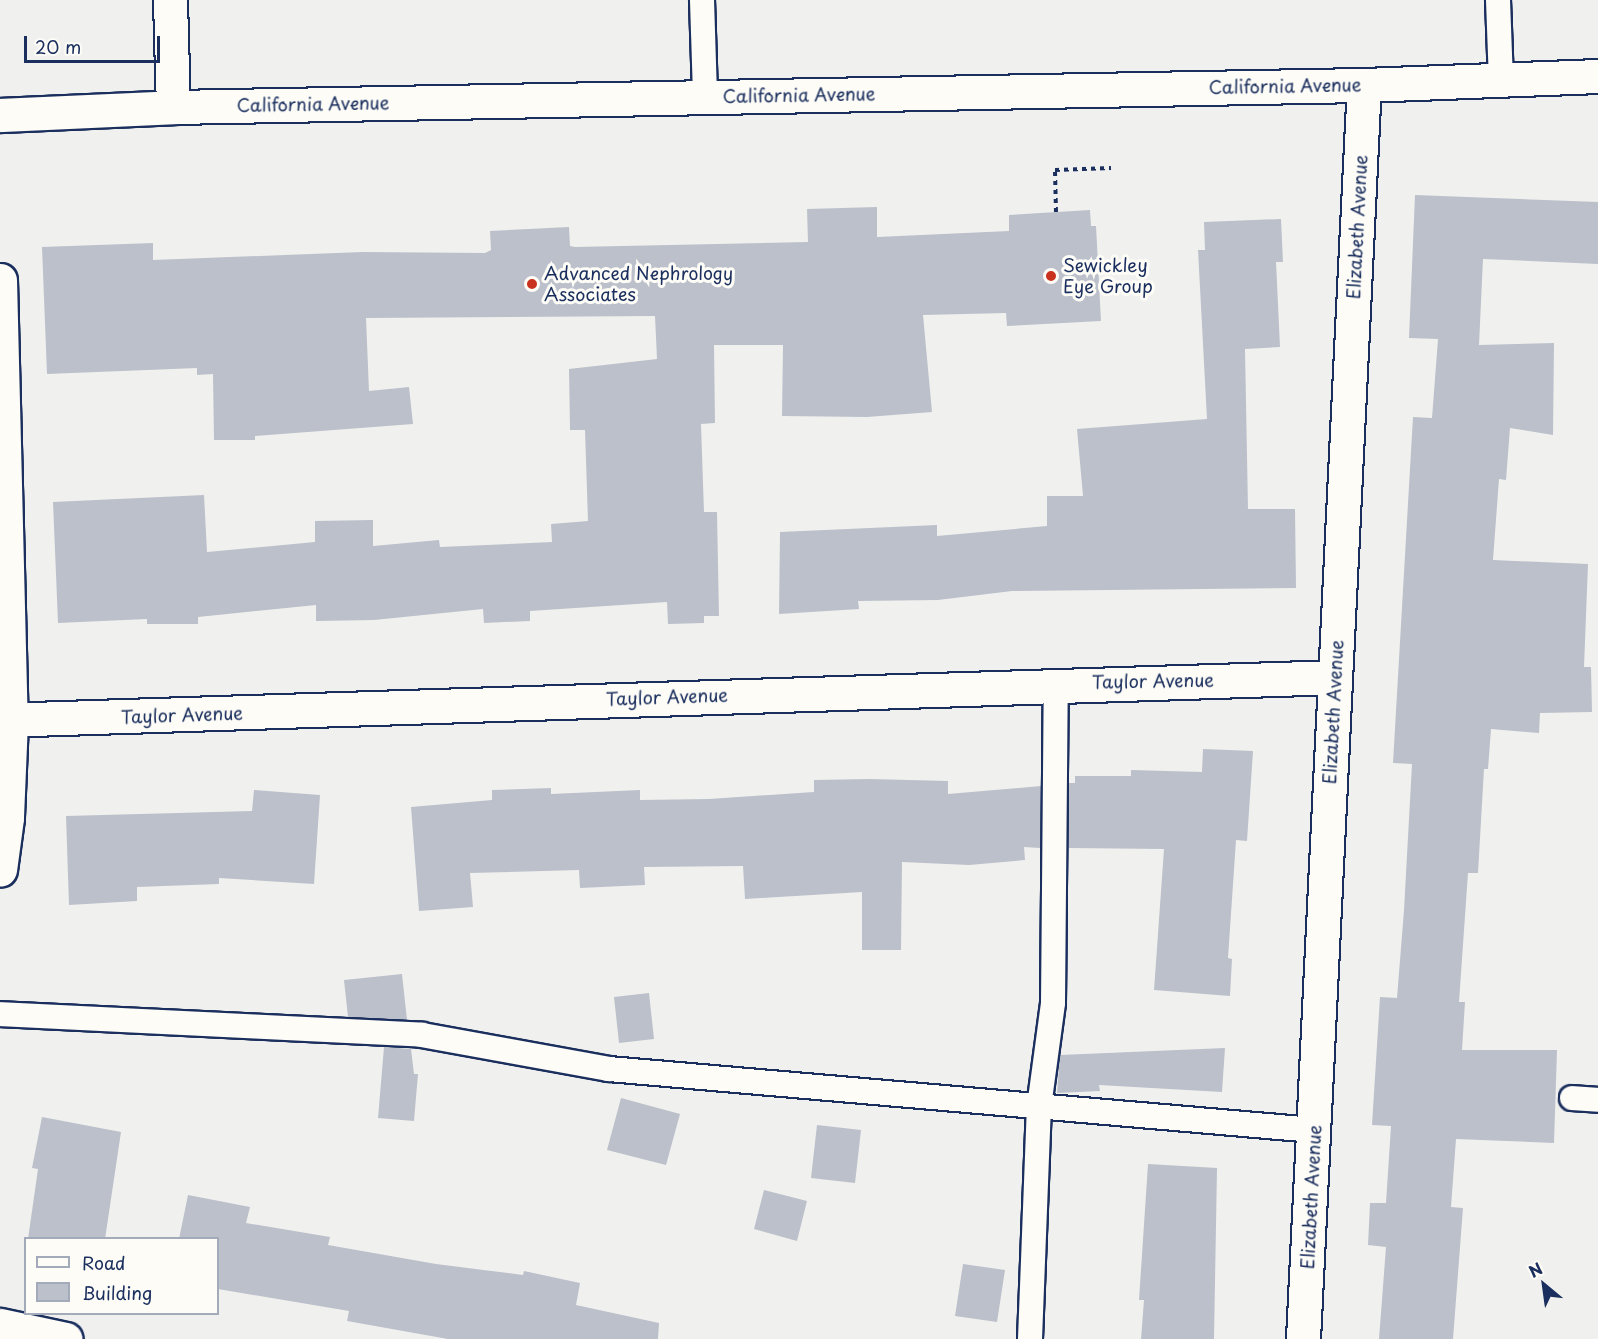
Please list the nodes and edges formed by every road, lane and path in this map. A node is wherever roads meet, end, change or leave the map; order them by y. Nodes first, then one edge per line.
1 (170, 0) edge
2 (702, 0) edge
3 (1498, 0) edge
4 (1598, 76) edge
5 (1501, 80) junction
6 (1364, 85) junction
7 (705, 97) junction
8 (172, 107) junction
9 (0, 115) edge
10 (1111, 168) dead end
11 (1056, 212) dead end
12 (0, 280) edge
13 (2, 441) edge
14 (1335, 677) junction
15 (1056, 684) junction
16 (5, 720) edge
17 (0, 870) edge
18 (0, 1014) edge
19 (1572, 1098) dead end
20 (1598, 1100) edge
21 (1040, 1107) junction
22 (1314, 1130) junction
23 (0, 1325) edge
24 (66, 1339) edge
25 (1030, 1339) edge
26 (1303, 1339) edge

1 - 8 street
2 - 7 lane
3 - 5 lane
4 - 5 street, California Avenue
5 - 6 street, California Avenue
6 - 7 street, California Avenue
6 - 14 street, Elizabeth Avenue
7 - 8 street, California Avenue
8 - 9 street, California Avenue
10 - 11 path
12 - 13 street
13 - 16 street
14 - 15 street, Taylor Avenue
14 - 22 street, Elizabeth Avenue
15 - 16 street, Taylor Avenue
15 - 21 lane
16 - 17 street
18 - 21 lane
19 - 20 lane
21 - 22 lane
21 - 25 lane
22 - 26 street, Elizabeth Avenue
23 - 24 street

